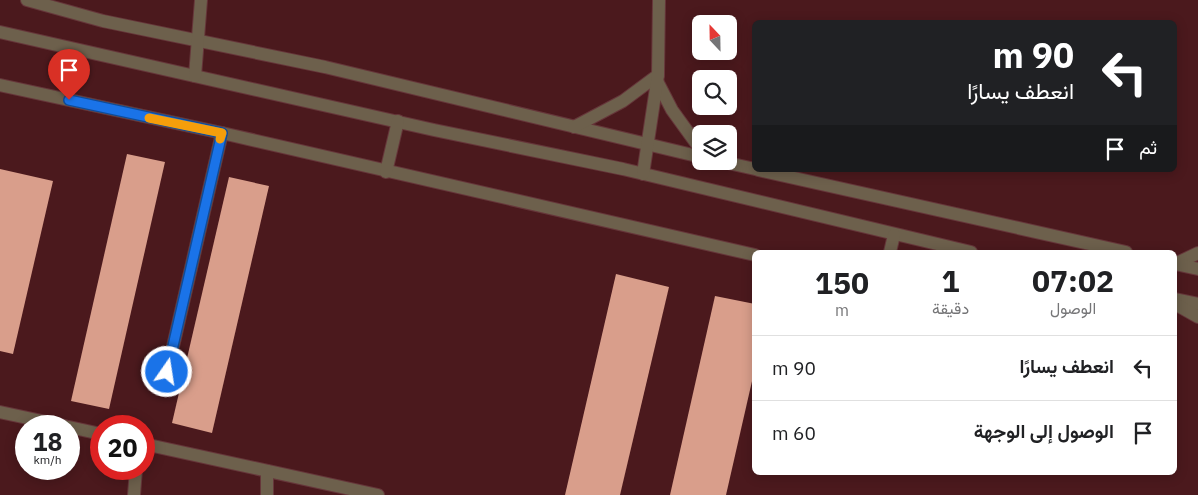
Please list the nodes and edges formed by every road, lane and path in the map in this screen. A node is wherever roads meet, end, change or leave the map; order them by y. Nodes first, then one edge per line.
1 (27, 0) edge
2 (201, 0) edge
3 (659, 0) edge
4 (0, 32) edge
5 (198, 40) junction
6 (195, 76) junction
7 (657, 78) junction
8 (0, 85) edge
9 (398, 121) junction
10 (574, 127) junction
11 (222, 133) junction
12 (692, 138) edge
13 (648, 144) junction
14 (692, 155) edge
15 (737, 165) edge
16 (752, 169) edge
17 (386, 172) junction
18 (766, 172) edge
19 (643, 174) junction
20 (894, 235) junction
21 (890, 250) edge
22 (963, 250) edge
23 (1117, 250) edge
24 (1198, 253) edge
25 (752, 254) edge
26 (1177, 263) edge
27 (1177, 264) edge
28 (1198, 269) edge
29 (1177, 299) edge
30 (1198, 304) edge
31 (1177, 305) edge
32 (1198, 317) edge
33 (162, 390) dead end
34 (0, 412) edge
35 (15, 415) edge
36 (155, 446) edge
37 (267, 471) junction
38 (135, 480) edge
39 (134, 495) edge
40 (267, 495) edge
41 (378, 495) edge

1 - 5 street
2 - 5 street
3 - 7 street
4 - 6 street
5 - 6 street
5 - 10 street
6 - 9 street
7 - 10 street
7 - 12 street
7 - 13 street
8 - 11 street
9 - 17 street
9 - 19 street
10 - 13 street
11 - 17 street
11 - 33 street
13 - 14 street
13 - 19 street
15 - 16 street
17 - 25 street
18 - 23 street
19 - 20 street
20 - 21 street
20 - 22 street
24 - 26 street
27 - 28 street
29 - 30 street
31 - 32 street
34 - 35 street
36 - 37 street
37 - 40 street
37 - 41 street
38 - 39 street

